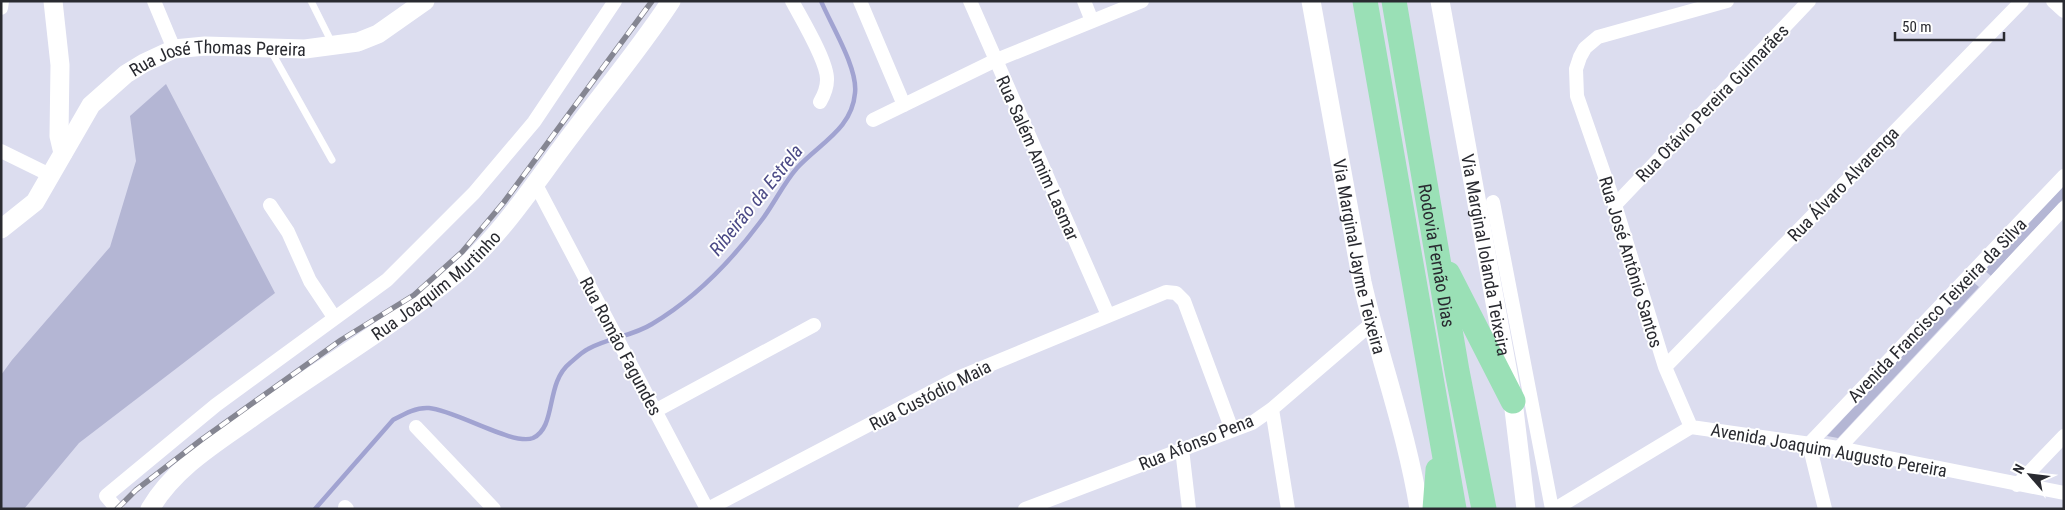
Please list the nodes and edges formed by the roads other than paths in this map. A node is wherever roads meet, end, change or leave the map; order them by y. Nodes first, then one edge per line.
1 (2, 1) edge
2 (53, 1) edge
3 (154, 1) edge
4 (311, 1) edge
5 (425, 1) edge
6 (615, 1) edge
7 (792, 1) edge
8 (860, 1) edge
9 (970, 1) edge
10 (1084, 1) edge
11 (1142, 1) edge
12 (1311, 1) edge
13 (1358, 1) edge
14 (1365, 1) edge
15 (1394, 1) edge
16 (1440, 1) edge
17 (1727, 1) edge
18 (1809, 1) edge
19 (2022, 1) edge
20 (2053, 1) edge
21 (668, 3) edge
22 (1, 8) edge
23 (2064, 11) edge
24 (1092, 21) junction
25 (1370, 29) junction
26 (334, 45) junction
27 (270, 48) junction
28 (174, 49) junction
29 (994, 61) junction
30 (820, 102) dead end
31 (904, 105) junction
32 (873, 120) dead end
33 (1, 151) edge
34 (63, 153) junction
35 (332, 160) dead end
36 (52, 176) junction
37 (2064, 176) edge
38 (535, 183) junction
39 (1493, 202) dead end
40 (270, 205) dead end
41 (1615, 205) junction
42 (2064, 208) edge
43 (1, 229) edge
44 (1436, 250) junction
45 (1973, 272) junction
46 (1990, 287) junction
47 (1108, 315) junction
48 (334, 317) junction
49 (1371, 324) junction
50 (814, 325) dead end
51 (1665, 367) junction
52 (1513, 400) junction
53 (1272, 409) junction
54 (655, 410) junction
55 (416, 427) dead end
56 (1691, 427) junction
57 (1232, 430) junction
58 (2064, 436) edge
59 (1441, 438) junction
60 (1809, 444) junction
61 (1839, 448) junction
62 (1182, 449) junction
63 (2018, 485) junction
64 (2064, 493) edge
65 (117, 509) edge
66 (150, 509) edge
67 (494, 509) edge
68 (707, 509) edge
69 (1025, 509) edge
70 (1189, 509) edge
71 (1288, 509) edge
72 (1419, 509) edge
73 (1435, 509) edge
74 (1454, 509) edge
75 (1484, 509) edge
76 (1526, 509) edge
77 (1553, 509) edge
78 (1825, 509) edge

1 - 22 street
2 - 34 street
3 - 28 street
4 - 26 lane
5 - 26 street, Rua José Thomas Pereira
6 - 48 street, Rua Joaquim Murtinho
7 - 30 street
8 - 31 street
9 - 29 street, Rua Salém Amim Lasmar
10 - 24 street
11 - 24 street
12 - 49 street, Via Marginal Jayme Teixeira
13 - 25 highway
14 - 25 highway, Rodovia Fernão Dias
15 - 44 highway, Rodovia Fernão Dias
16 - 52 street, Via Marginal Iolanda Teixeira
17 - 41 street, Rua José Antônio Santos
18 - 41 street, Rua Otávio Pereira Guimarães
19 - 51 street, Rua Álvaro Alvarenga
20 - 23 street
21 - 38 street, Rua Joaquim Murtinho
24 - 29 street
25 - 59 highway, Rodovia Fernão Dias
26 - 27 street, Rua José Thomas Pereira
27 - 28 street, Rua José Thomas Pereira
27 - 35 lane
28 - 34 street, Rua José Thomas Pereira
29 - 31 street
29 - 47 street, Rua Salém Amim Lasmar
31 - 32 street
33 - 36 street
34 - 36 street, Rua José Thomas Pereira
36 - 43 street, Rua José Thomas Pereira
37 - 45 street, Avenida Francisco Teixeira da Silva
38 - 54 street, Rua Romão Fagundes
38 - 66 street, Rua Joaquim Murtinho
39 - 77 street
40 - 48 street
41 - 51 street, Rua José Antônio Santos
42 - 46 street, Avenida Francisco Teixeira da Silva
44 - 52 highway
44 - 75 highway, Rodovia Fernão Dias
45 - 46 street
45 - 60 street, Avenida Francisco Teixeira da Silva
46 - 61 street, Avenida Francisco Teixeira da Silva
47 - 57 street, Rua Custódio Maia
47 - 68 street, Rua Custódio Maia
48 - 65 street, Rua Joaquim Murtinho
49 - 53 street, Rua Afonso Pena
49 - 72 street, Via Marginal Jayme Teixeira
50 - 54 street
51 - 56 street, Rua José Antônio Santos
52 - 76 street, Via Marginal Iolanda Teixeira
53 - 57 street, Rua Afonso Pena
53 - 71 street
54 - 68 street, Rua Romão Fagundes
55 - 67 street
56 - 60 street, Avenida Joaquim Augusto Pereira
56 - 77 street, Avenida Joaquim Augusto Pereira
57 - 62 street, Rua Afonso Pena
58 - 63 street
59 - 73 highway
59 - 74 highway, Rodovia Fernão Dias
60 - 61 street, Avenida Joaquim Augusto Pereira
60 - 78 street
61 - 63 street, Avenida Joaquim Augusto Pereira
62 - 69 street, Rua Afonso Pena
62 - 70 street
63 - 64 street, Avenida Joaquim Augusto Pereira

